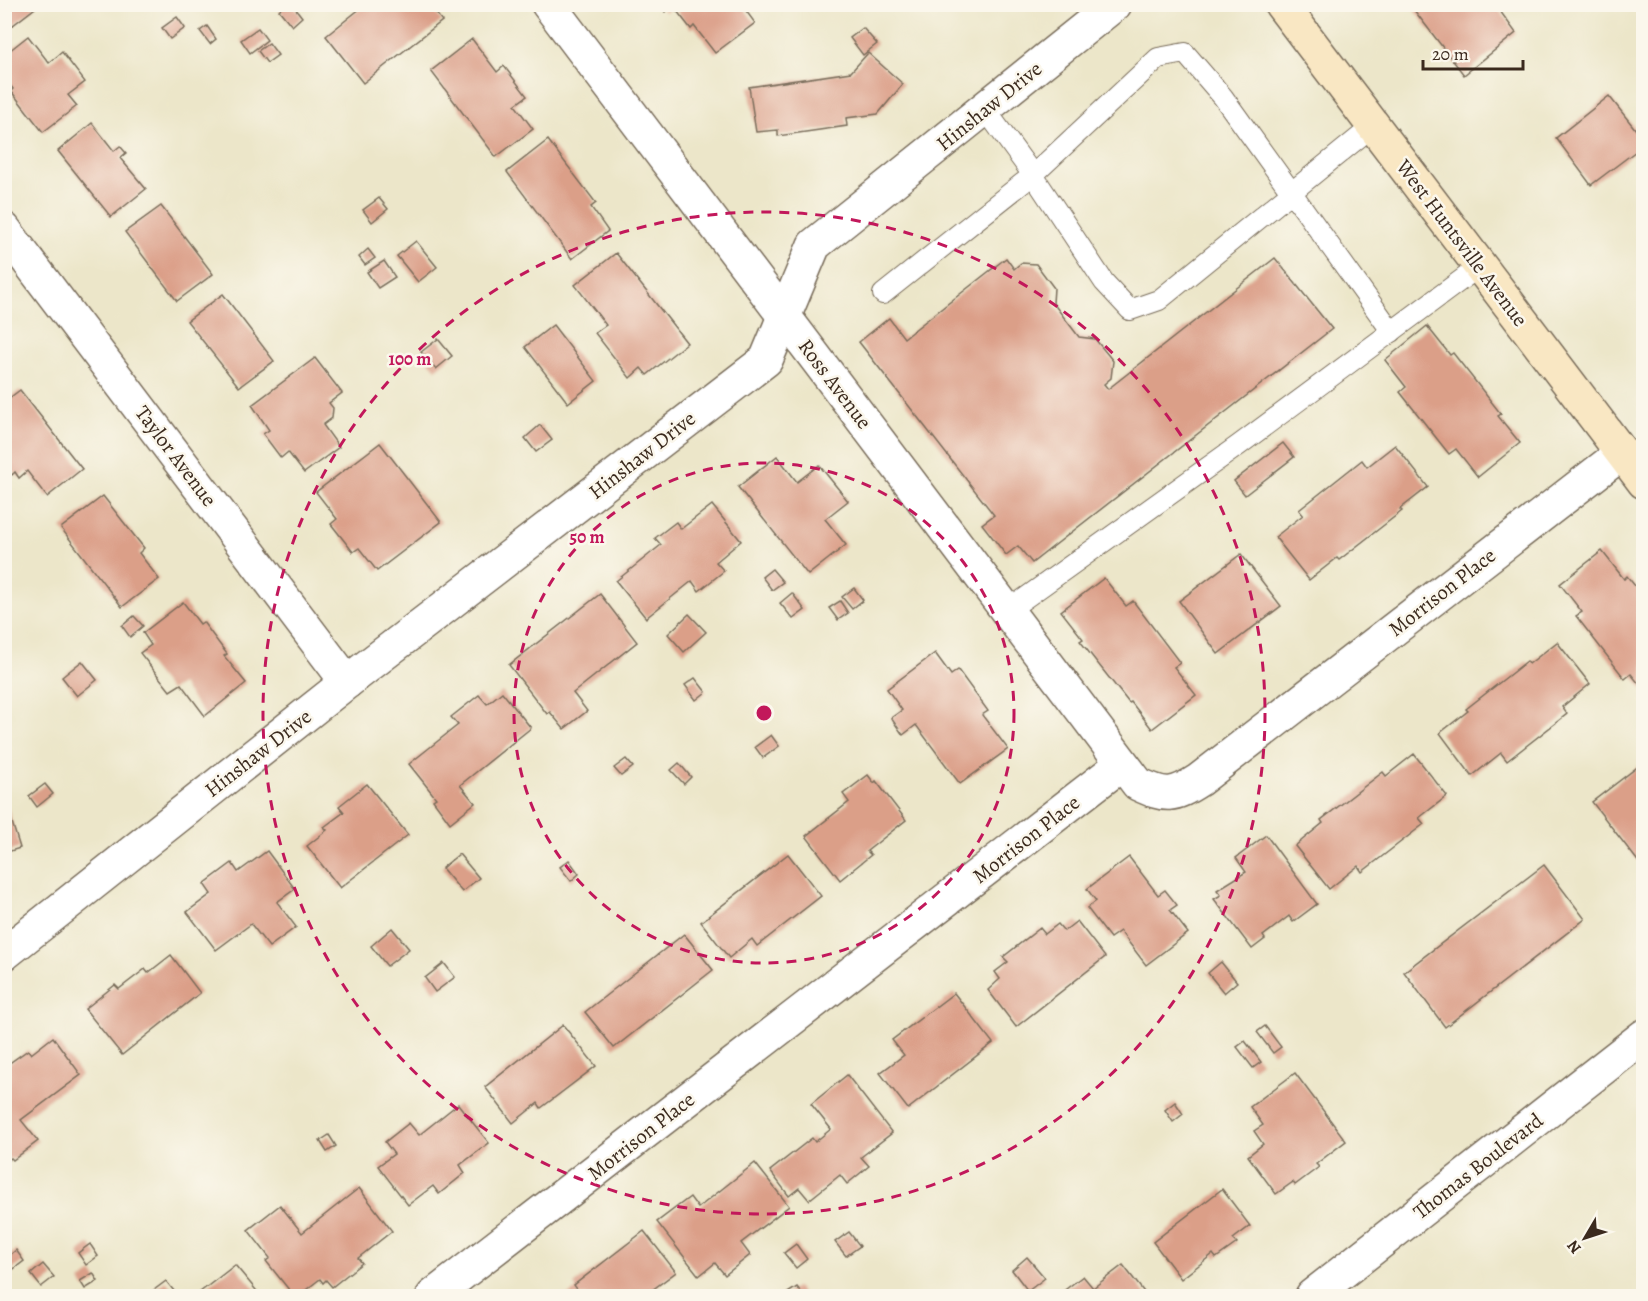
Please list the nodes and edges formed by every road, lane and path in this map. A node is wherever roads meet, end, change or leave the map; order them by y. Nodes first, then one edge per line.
1 (548, 4) edge
2 (1115, 4) edge
3 (1284, 5) edge
4 (985, 109) junction
5 (1373, 126) junction
6 (1033, 175) junction
7 (1291, 192) junction
8 (4, 229) edge
9 (1480, 266) junction
10 (883, 294) dead end
11 (784, 317) junction
12 (1392, 332) junction
13 (1622, 453) junction
14 (1644, 482) edge
15 (1007, 611) junction
16 (347, 682) junction
17 (1122, 764) junction
18 (4, 954) edge
19 (1644, 1036) edge
20 (433, 1296) edge
21 (1312, 1296) edge

1 - 11 street, Ross Avenue
2 - 4 street, Hinshaw Drive
3 - 5 main road, West Huntsville Avenue
4 - 6 lane
4 - 11 street, Hinshaw Drive
5 - 7 lane
5 - 9 main road, West Huntsville Avenue
6 - 7 lane
6 - 7 lane
6 - 10 lane
7 - 12 lane
8 - 16 street, Taylor Avenue
9 - 12 lane
9 - 13 main road, West Huntsville Avenue
11 - 15 street, Ross Avenue
11 - 16 street, Hinshaw Drive
12 - 15 lane
13 - 14 main road, West Huntsville Avenue
13 - 17 street, Morrison Place
15 - 17 street, Ross Avenue
16 - 18 street, Hinshaw Drive
17 - 20 street, Morrison Place
19 - 21 street, Thomas Boulevard

